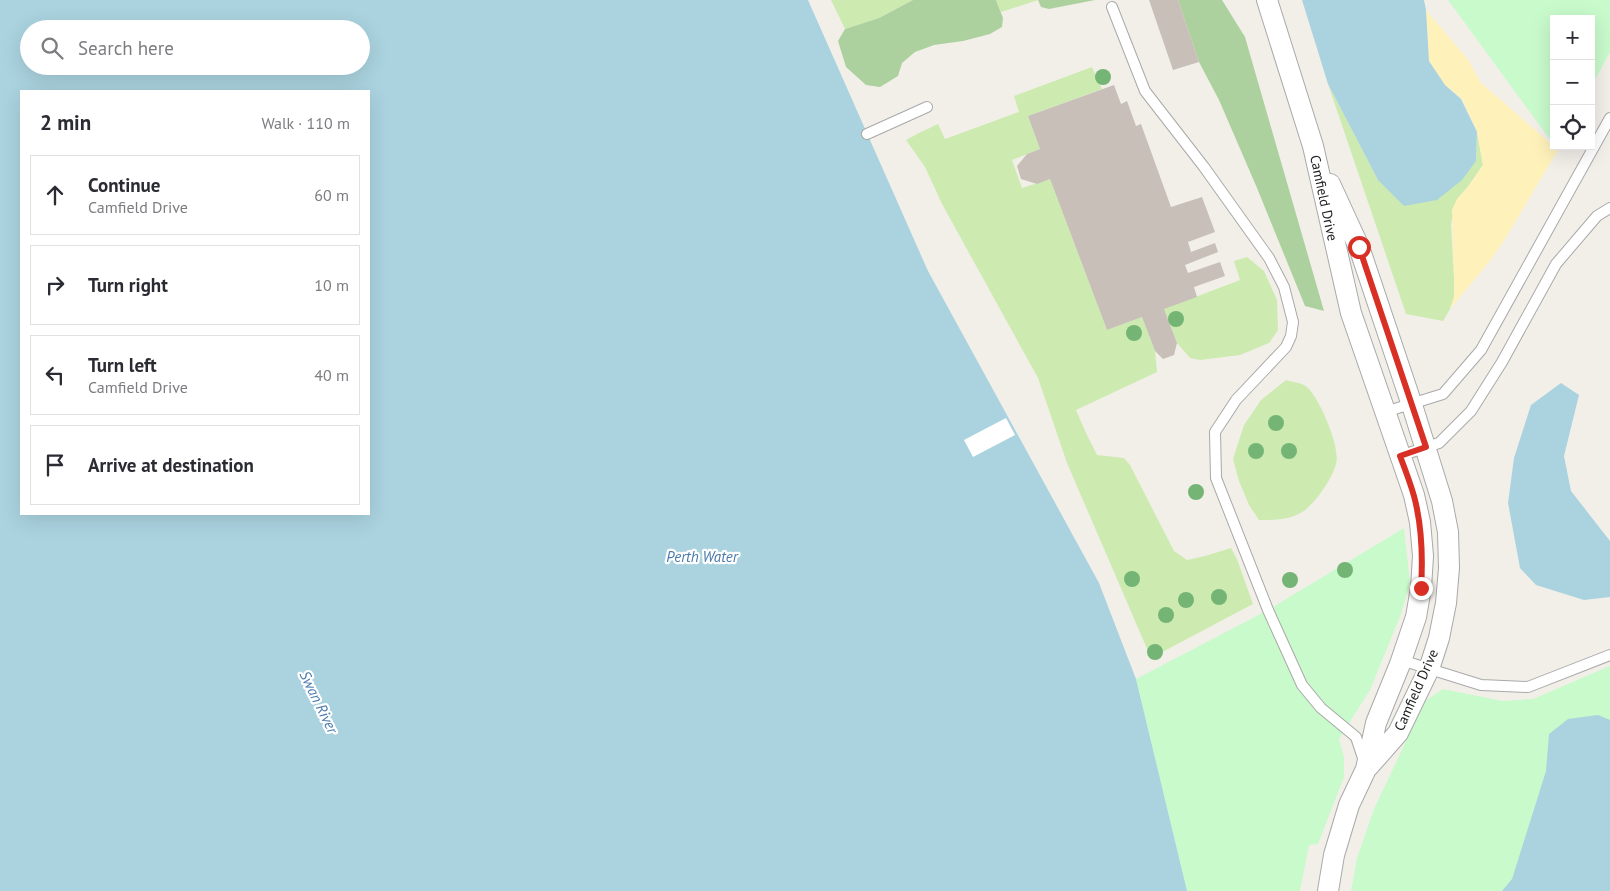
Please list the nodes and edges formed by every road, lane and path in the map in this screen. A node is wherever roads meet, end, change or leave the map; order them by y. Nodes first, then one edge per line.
1 (1267, 0) edge
2 (1112, 7) dead end
3 (927, 107) dead end
4 (1610, 118) edge
5 (867, 134) dead end
6 (1313, 146) junction
7 (1610, 208) edge
8 (1412, 405) junction
9 (1385, 412) junction
10 (1426, 447) junction
11 (1400, 456) junction
12 (1610, 655) edge
13 (1402, 660) junction
14 (1429, 669) junction
15 (1366, 769) junction
16 (1328, 891) edge

1 - 6 street, Camfield Drive
2 - 15 lane
3 - 5 lane
4 - 8 lane
6 - 8 street, Camfield Drive
6 - 9 street, Camfield Drive
7 - 10 lane
8 - 9 lane
8 - 10 street, Camfield Drive
9 - 11 street, Camfield Drive
10 - 11 lane
10 - 14 street, Camfield Drive
11 - 13 street, Camfield Drive
12 - 14 lane
13 - 14 lane
13 - 15 street, Camfield Drive
14 - 15 street, Camfield Drive
15 - 16 street, Camfield Drive

